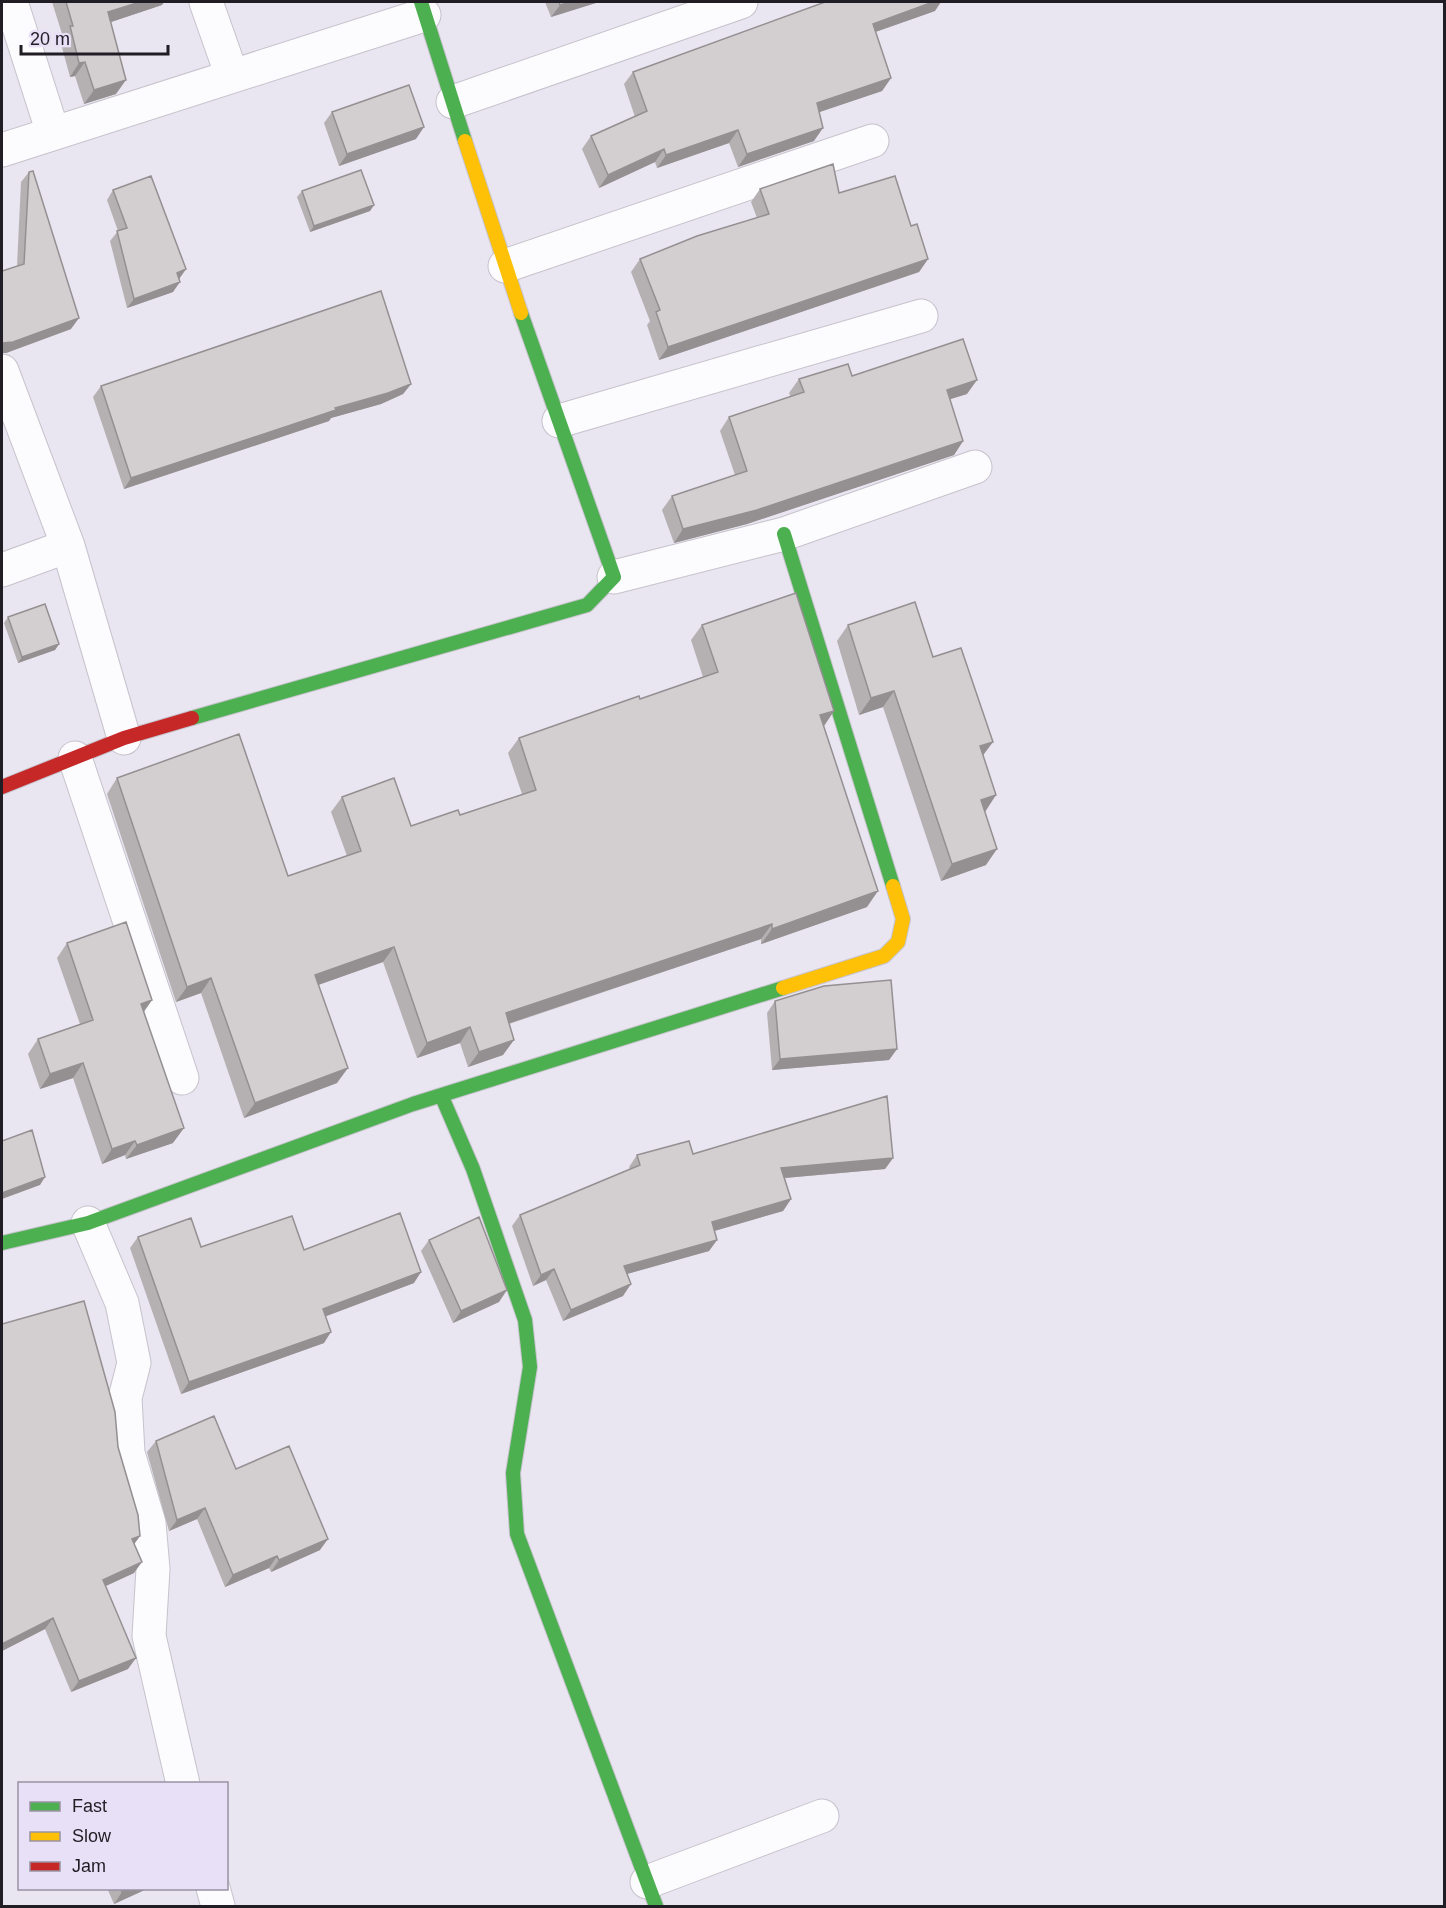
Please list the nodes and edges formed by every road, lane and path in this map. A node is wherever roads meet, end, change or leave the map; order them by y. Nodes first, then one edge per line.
1 (11, 2) edge
2 (206, 2) edge
3 (741, 2) edge
4 (422, 8) edge
5 (232, 76) junction
6 (453, 102) junction
7 (53, 133) junction
8 (872, 141) dead end
9 (2, 150) edge
10 (505, 266) junction
11 (921, 316) dead end
12 (4, 383) edge
13 (559, 421) junction
14 (975, 467) dead end
15 (784, 534) junction
16 (68, 546) junction
17 (2, 570) edge
18 (614, 577) junction
19 (124, 738) junction
20 (75, 758) junction
21 (2, 787) edge
22 (182, 1078) dead end
23 (442, 1097) junction
24 (88, 1223) junction
25 (2, 1243) edge
26 (183, 1782) edge
27 (822, 1816) dead end
28 (214, 1890) edge
29 (652, 1894) edge
30 (219, 1906) edge

1 - 7 street
2 - 5 street
3 - 6 street
4 - 5 street
4 - 6 street
5 - 7 street
6 - 10 street
7 - 9 street
8 - 10 street
10 - 13 street
11 - 13 street
12 - 16 street
13 - 18 street
14 - 15 street
15 - 18 street
15 - 23 street
16 - 17 street
16 - 19 street
18 - 19 street
19 - 20 street
20 - 21 street
20 - 22 street
23 - 24 street
23 - 29 street
24 - 25 street
24 - 26 street
27 - 29 street
28 - 30 street

